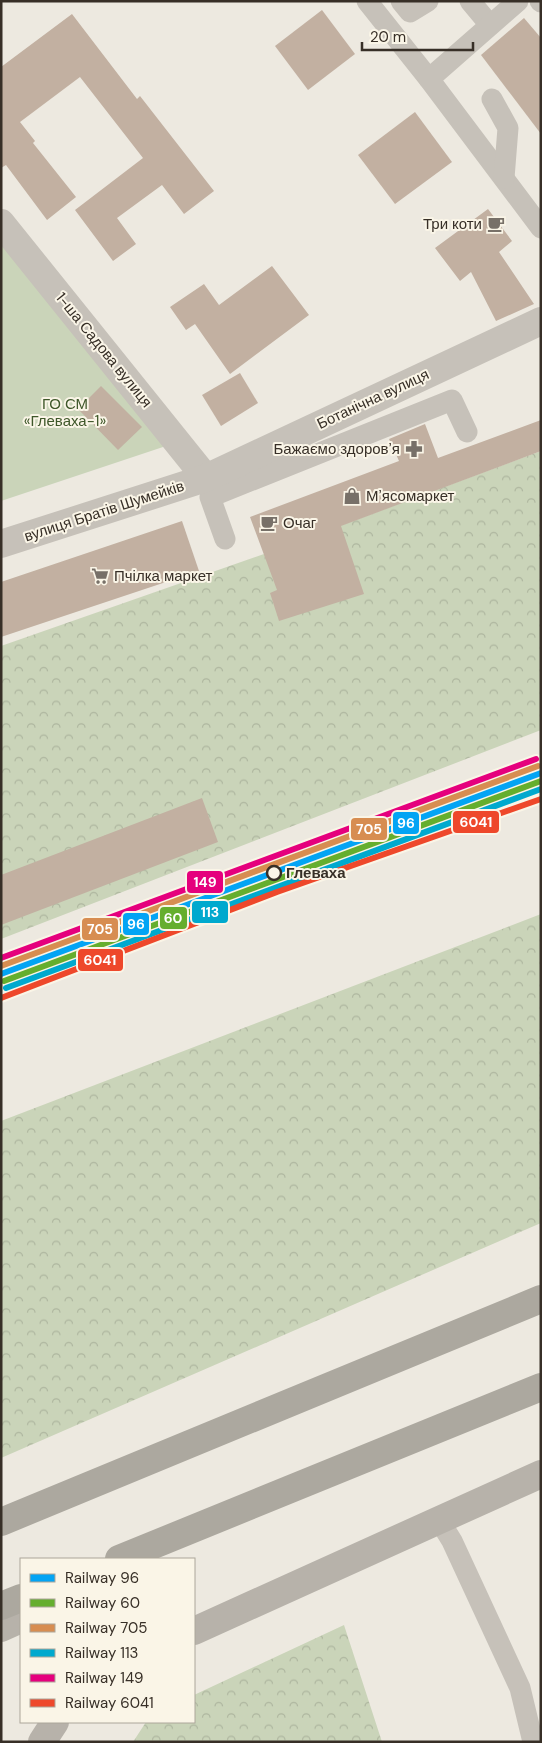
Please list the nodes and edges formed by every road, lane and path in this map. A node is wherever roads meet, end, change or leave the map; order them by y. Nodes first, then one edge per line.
1 (367, 1) edge
2 (401, 1) edge
3 (428, 1) edge
4 (470, 1) edge
5 (518, 1) edge
6 (490, 25) junction
7 (429, 79) junction
8 (492, 99) dead end
9 (504, 178) junction
10 (1, 223) edge
11 (541, 228) edge
12 (541, 321) edge
13 (437, 370) junction
14 (452, 400) junction
15 (467, 432) dead end
16 (317, 440) junction
17 (220, 479) junction
18 (225, 539) dead end
19 (1, 544) edge
20 (541, 1299) edge
21 (541, 1387) edge
22 (541, 1474) edge
23 (439, 1520) junction
24 (1, 1522) edge
25 (122, 1558) edge
26 (20, 1598) edge
27 (1, 1606) edge
28 (20, 1619) edge
29 (1, 1628) edge
30 (195, 1632) edge
31 (54, 1723) edge
32 (42, 1742) edge
33 (533, 1742) edge

1 - 7 lane
2 - 3 lane
4 - 6 lane
5 - 6 lane
6 - 7 lane
7 - 9 lane
8 - 9 lane
9 - 11 lane
10 - 17 street, 1-ша Садова вулиця
12 - 13 street, Ботанічна вулиця
13 - 14 lane
13 - 16 street, Ботанічна вулиця
14 - 15 lane
14 - 16 lane
16 - 17 street, Ботанічна вулиця
17 - 18 lane
17 - 19 street, вулиця Братів Шумейків
20 - 24 highway
21 - 25 highway
22 - 23 street
23 - 30 street
23 - 33 lane
26 - 27 highway
28 - 29 street
31 - 32 street

